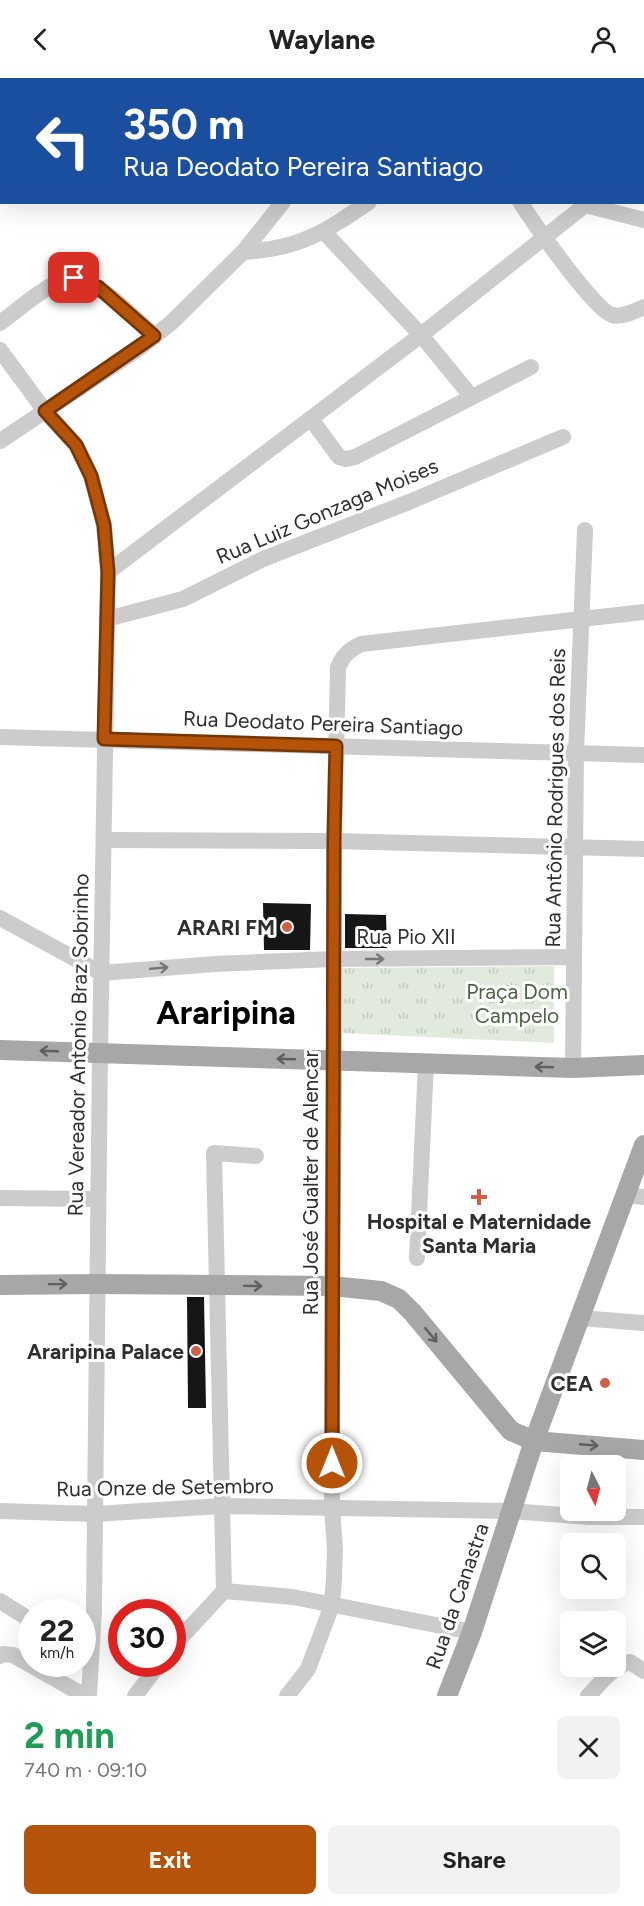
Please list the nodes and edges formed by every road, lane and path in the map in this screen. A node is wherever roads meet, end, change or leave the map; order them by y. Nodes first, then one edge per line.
1 (281, 204) edge
2 (366, 204) edge
3 (521, 204) edge
4 (587, 204) edge
5 (644, 220) edge
6 (324, 232) junction
7 (543, 237) junction
8 (243, 252) junction
9 (644, 308) edge
10 (0, 323) edge
11 (421, 335) junction
12 (154, 336) junction
13 (0, 350) edge
14 (531, 367) dead end
15 (471, 396) junction
16 (45, 411) junction
17 (311, 419) junction
18 (562, 437) dead end
19 (0, 441) edge
20 (585, 530) dead end
21 (108, 572) junction
22 (644, 612) edge
23 (107, 619) junction
24 (582, 619) junction
25 (0, 737) edge
26 (104, 739) junction
27 (336, 746) junction
28 (576, 753) junction
29 (644, 755) edge
30 (104, 840) junction
31 (334, 841) junction
32 (575, 846) junction
33 (644, 849) edge
34 (0, 918) edge
35 (574, 957) junction
36 (334, 959) junction
37 (101, 973) junction
38 (0, 1050) edge
39 (99, 1053) junction
40 (334, 1060) junction
41 (426, 1063) junction
42 (644, 1065) edge
43 (573, 1068) junction
44 (644, 1145) edge
45 (256, 1156) dead end
46 (634, 1196) edge
47 (0, 1198) edge
48 (98, 1199) junction
49 (417, 1258) dead end
50 (97, 1284) junction
51 (0, 1285) edge
52 (217, 1285) junction
53 (332, 1286) junction
54 (580, 1318) junction
55 (644, 1323) edge
56 (534, 1441) junction
57 (644, 1450) edge
58 (221, 1506) junction
59 (332, 1507) junction
60 (0, 1511) edge
61 (511, 1511) junction
62 (95, 1514) junction
63 (644, 1517) edge
64 (224, 1590) junction
65 (90, 1599) edge
66 (0, 1602) edge
67 (332, 1605) junction
68 (18, 1613) edge
69 (186, 1632) edge
70 (472, 1632) junction
71 (0, 1656) edge
72 (644, 1671) edge
73 (87, 1677) edge
74 (149, 1677) edge
75 (87, 1696) edge
76 (135, 1696) edge
77 (288, 1696) edge
78 (447, 1696) edge
79 (588, 1696) edge

1 - 8 street
2 - 6 street
3 - 7 street
4 - 5 street
4 - 7 street
6 - 8 street
6 - 11 street
7 - 9 street
7 - 11 street
8 - 12 street
10 - 12 street
11 - 15 street
11 - 17 street
12 - 16 street
13 - 16 street, Rua Vereador Antonio Braz Sobrinho
14 - 15 street
15 - 17 street
16 - 19 street
16 - 21 street, Rua Vereador Antonio Braz Sobrinho
17 - 21 street
18 - 23 street, Rua Luiz Gonzaga Moises
20 - 24 street, Rua Antônio Rodrigues dos Reis
21 - 23 street, Rua Vereador Antonio Braz Sobrinho
22 - 24 street
23 - 26 street, Rua Vereador Antonio Braz Sobrinho
24 - 27 street, Rua José Gualter de Alencar
24 - 28 street, Rua Antônio Rodrigues dos Reis
25 - 26 street, Rua Deodato Pereira Santiago
26 - 27 street, Rua Deodato Pereira Santiago
26 - 30 street, Rua Vereador Antonio Braz Sobrinho
27 - 28 street, Rua Deodato Pereira Santiago
27 - 31 street, Rua José Gualter de Alencar
28 - 29 street, Rua Deodato Pereira Santiago
28 - 32 street, Rua Antônio Rodrigues dos Reis
30 - 31 street
30 - 37 street, Rua Vereador Antonio Braz Sobrinho
31 - 32 street
31 - 36 street, Rua José Gualter de Alencar
32 - 33 street
32 - 35 street, Rua Antônio Rodrigues dos Reis
34 - 37 street
36 -> 35 street, Rua Pio XII
35 - 43 street, Rua Antônio Rodrigues dos Reis
37 -> 36 street, Rua Pio XII
36 - 40 street, Rua José Gualter de Alencar
37 - 39 street, Rua Vereador Antonio Braz Sobrinho
39 -> 38 main road
40 -> 39 main road
39 - 48 street, Rua Vereador Antonio Braz Sobrinho
40 - 41 main road
40 - 53 street, Rua José Gualter de Alencar
43 -> 41 main road
41 - 49 street
42 - 43 main road
44 - 46 main road, Rua da Canastra
45 - 52 street
46 - 54 main road, Rua da Canastra
47 - 48 street
48 - 50 street, Rua Vereador Antonio Braz Sobrinho
51 -> 50 main road
50 - 52 main road
50 - 62 street, Rua Vereador Antonio Braz Sobrinho
52 -> 53 main road
52 - 58 street
53 -> 56 main road
53 - 59 street, Rua José Gualter de Alencar
54 - 55 street
54 - 56 main road, Rua da Canastra
56 -> 57 main road
56 - 61 main road, Rua da Canastra
58 - 59 street, Rua Onze de Setembro
58 - 62 street, Rua Onze de Setembro
58 - 64 street
59 - 61 street, Rua Onze de Setembro
59 - 67 street, Rua José Gualter de Alencar
60 - 62 street, Rua Onze de Setembro
61 - 63 street, Rua Onze de Setembro
61 - 70 main road, Rua da Canastra
62 - 65 street, Rua Vereador Antonio Braz Sobrinho
64 - 67 street
64 - 69 street
66 - 68 street
67 - 70 street
67 - 77 street, Rua José Gualter de Alencar
70 - 78 main road, Rua da Canastra
71 - 75 street
72 - 79 street
73 - 75 street, Rua Vereador Antonio Braz Sobrinho
74 - 76 street

